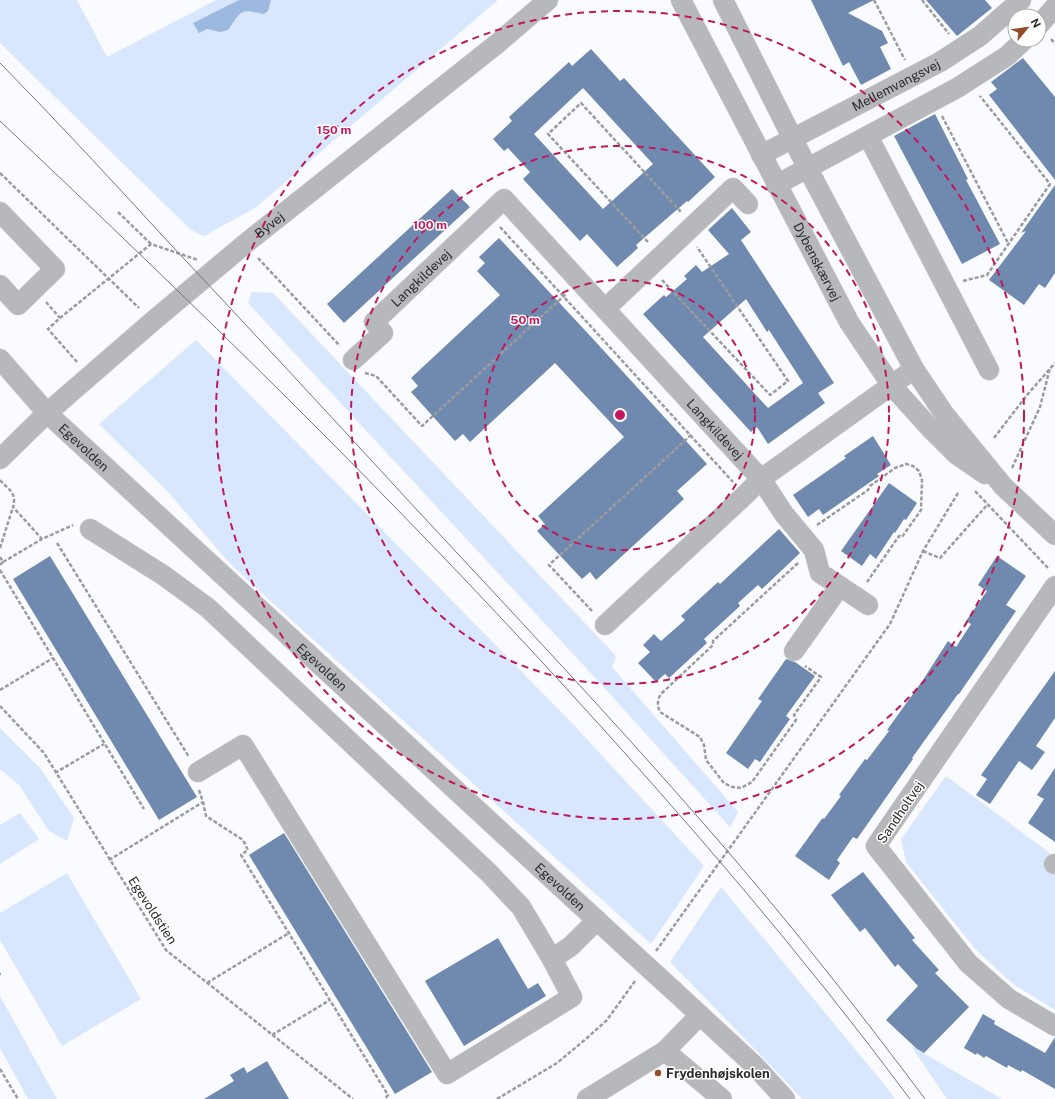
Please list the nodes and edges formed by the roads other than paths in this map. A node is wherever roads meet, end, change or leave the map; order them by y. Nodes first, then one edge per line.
1 (548, 0) edge
2 (680, 0) edge
3 (723, 0) edge
4 (1021, 0) edge
5 (1055, 7) edge
6 (1047, 16) edge
7 (961, 48) junction
8 (1016, 48) edge
9 (978, 75) junction
10 (868, 136) junction
11 (793, 139) junction
12 (761, 155) junction
13 (808, 168) junction
14 (776, 185) junction
15 (748, 204) dead end
16 (0, 212) edge
17 (0, 285) edge
18 (605, 309) junction
19 (0, 360) edge
20 (353, 360) road end
21 (914, 369) junction
22 (989, 370) dead end
23 (0, 381) edge
24 (892, 386) junction
25 (47, 413) junction
26 (0, 459) edge
27 (761, 479) junction
28 (1003, 486) junction
29 (90, 529) road end
30 (1055, 535) edge
31 (840, 586) junction
32 (1055, 586) edge
33 (862, 601) road end
34 (605, 624) road end
35 (794, 651) road end
36 (198, 772) road end
37 (597, 920) junction
38 (552, 958) junction
39 (700, 1015) junction
40 (1055, 1026) edge
41 (665, 1051) junction
42 (587, 1099) edge
43 (722, 1099) edge
44 (785, 1099) edge

1 - 25 street, Byvej
2 - 12 street, Dybenskærvej
3 - 11 street, Dybenskærvej
4 - 7 street, Mellemvangsvej
5 - 6 street
7 - 9 street
7 - 11 street, Mellemvangsvej
8 - 9 street
9 - 10 street
10 - 13 street
10 - 22 street
11 - 12 street, Mellemvangsvej
11 - 13 street, Dybenskærvej
12 - 14 street, Dybenskærvej
13 - 14 street
13 - 21 street, Dybenskærvej
14 - 24 street, Dybenskærvej
15 - 18 street
16 - 17 street
18 - 20 street, Langkildevej
18 - 27 street, Langkildevej
19 - 25 street, Egevolden
21 - 24 street
21 - 28 street, Dybenskærvej
23 - 25 street, Egevolden
24 - 27 street
24 - 28 street, Dybenskærvej
25 - 26 street, Byvej
25 - 37 street, Egevolden
27 - 31 street, Langkildevej
27 - 34 street
28 - 30 street, Dybenskærvej
29 - 38 street
31 - 33 street, Langkildevej
31 - 35 street
32 - 40 street, Sandholtvej
36 - 38 street
37 - 38 street, Egevolden
37 - 39 street, Egevolden, bridge
39 - 41 street
39 - 44 street, Egevolden
41 - 42 street
41 - 43 street

